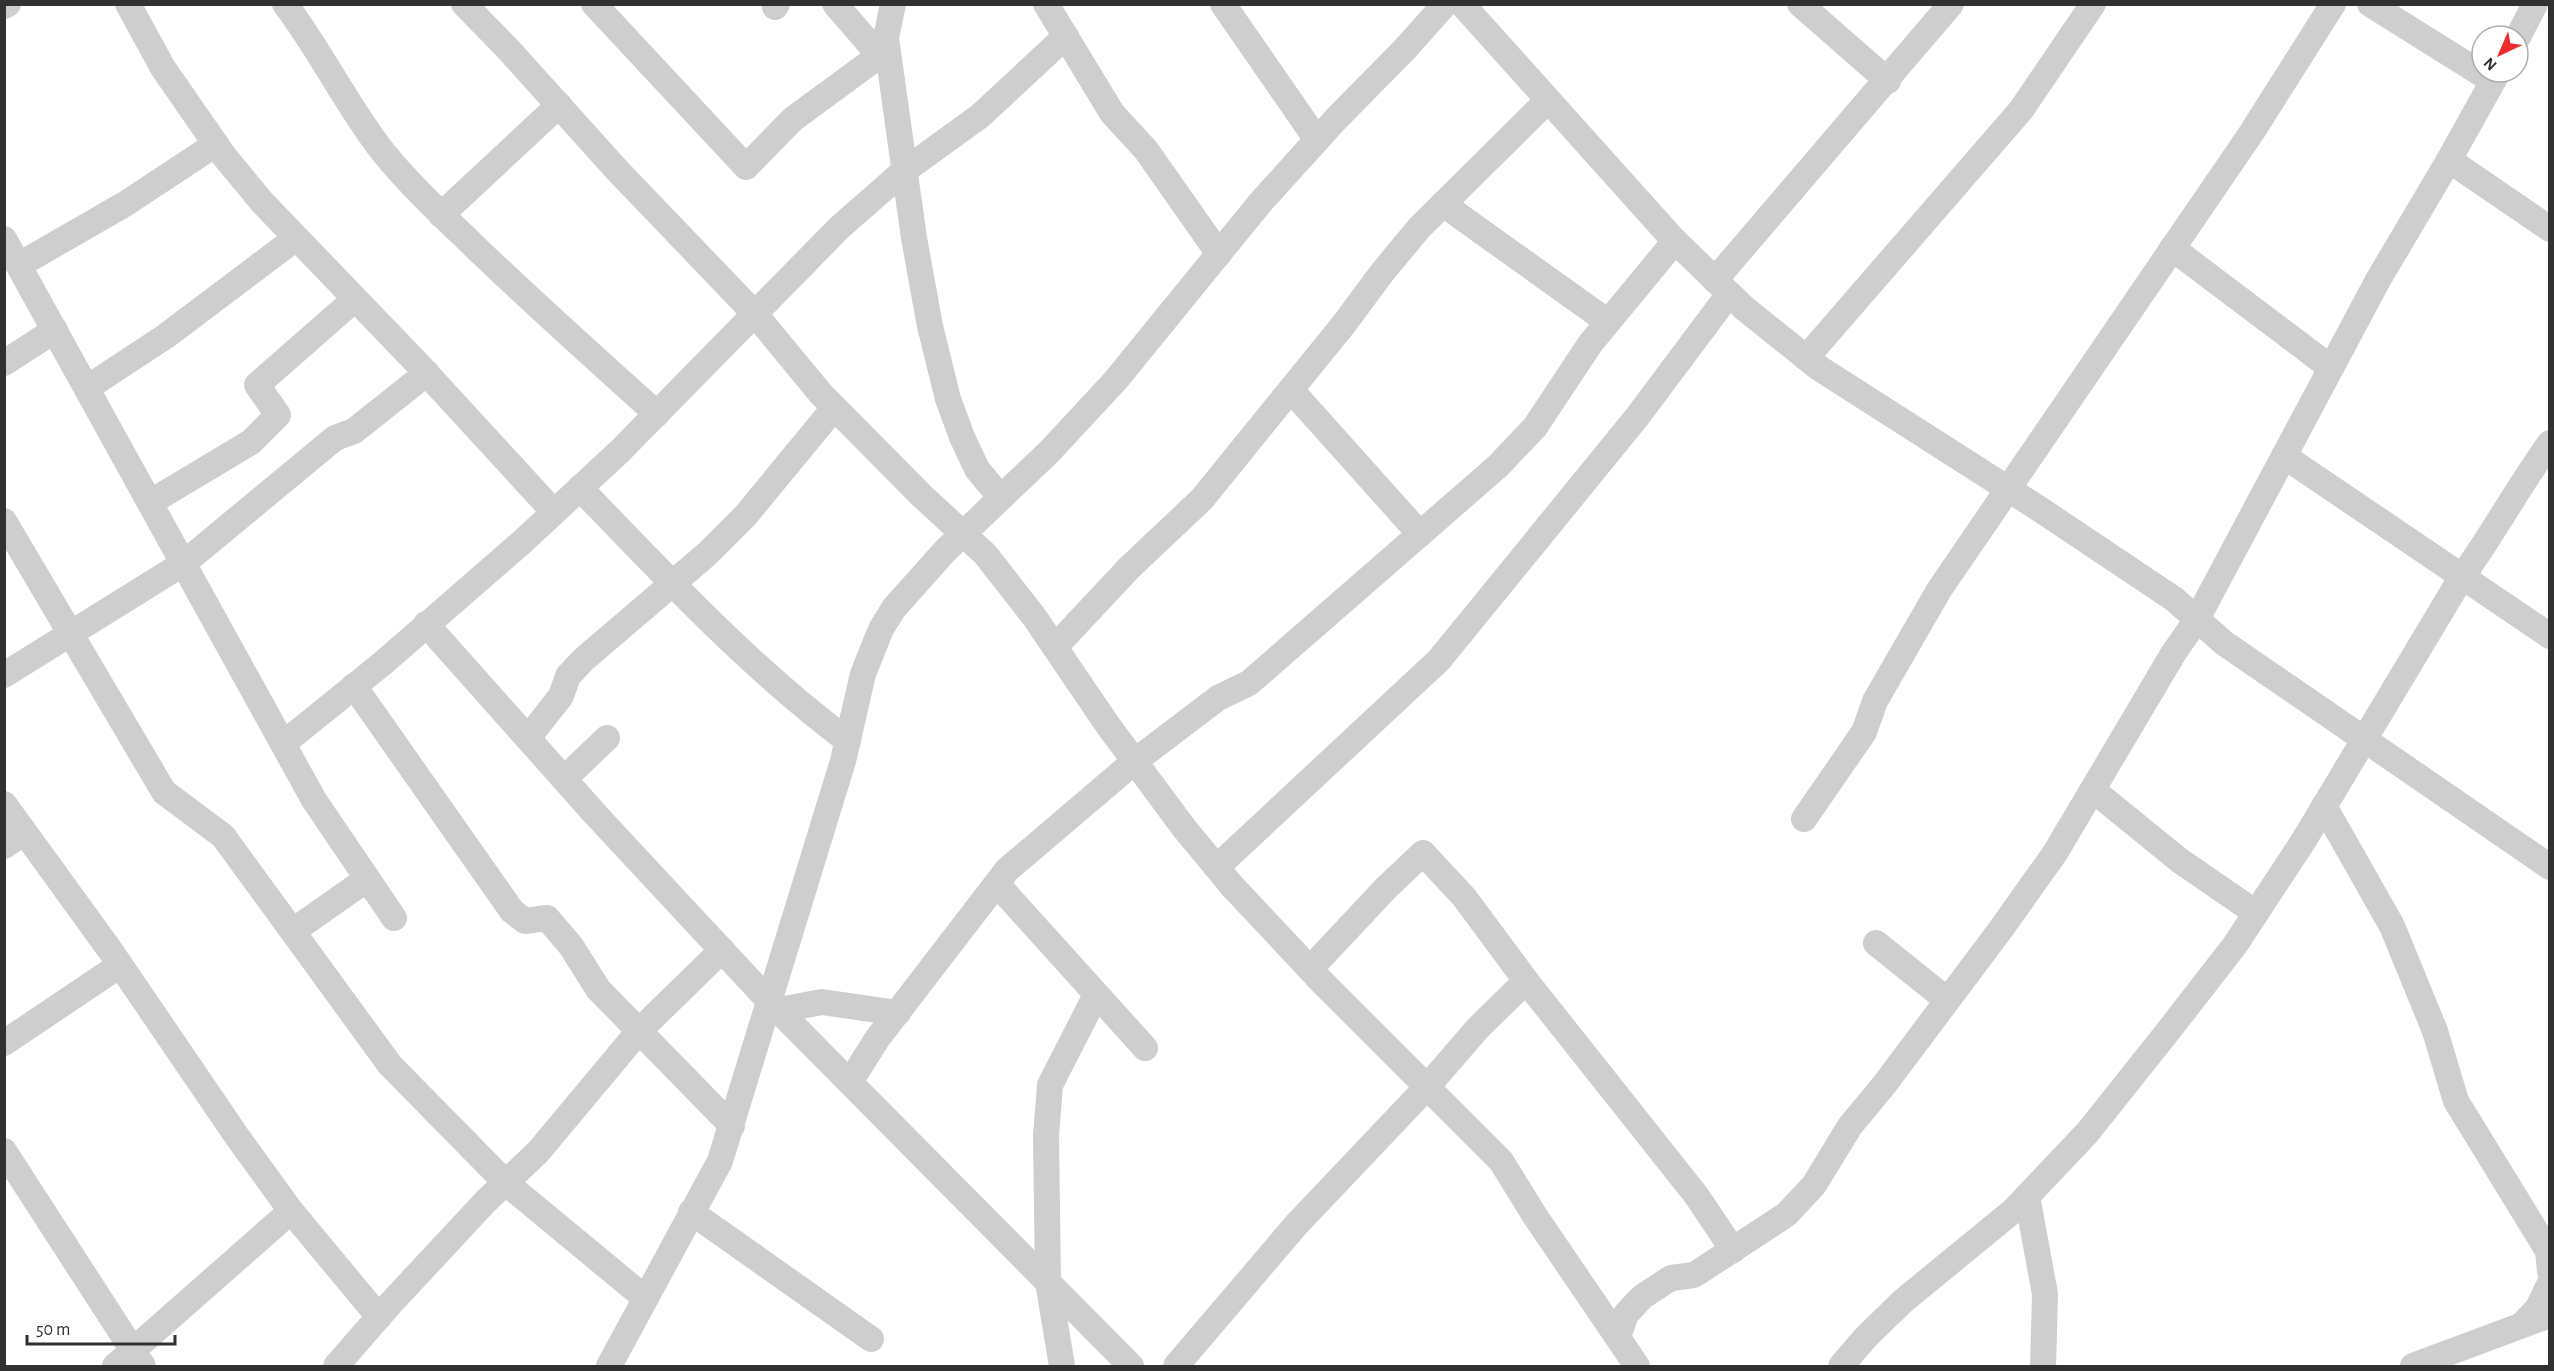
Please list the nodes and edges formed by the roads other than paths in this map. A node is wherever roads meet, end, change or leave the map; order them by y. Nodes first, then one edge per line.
1 (128, 4) edge
2 (285, 4) edge
3 (464, 4) edge
4 (594, 4) edge
5 (835, 4) edge
6 (893, 4) edge
7 (1046, 4) edge
8 (1223, 4) edge
9 (1445, 4) edge
10 (1462, 4) edge
11 (1800, 4) edge
12 (1952, 4) edge
13 (2093, 4) edge
14 (2333, 4) edge
15 (2370, 4) edge
16 (2535, 4) edge
17 (2525, 24) edge
18 (1066, 36) junction
19 (883, 53) junction
20 (2470, 61) edge
21 (1888, 81) junction
22 (2492, 84) edge
23 (1548, 100) junction
24 (558, 105) junction
25 (1317, 140) junction
26 (216, 144) junction
27 (2449, 160) junction
28 (904, 171) junction
29 (1443, 204) junction
30 (441, 215) junction
31 (2550, 229) edge
32 (296, 238) junction
33 (4, 239) edge
34 (1675, 241) junction
35 (2172, 249) junction
36 (1219, 254) junction
37 (19, 265) junction
38 (1722, 287) junction
39 (355, 299) junction
40 (755, 314) junction
41 (1608, 322) junction
42 (55, 330) junction
43 (1806, 358) junction
44 (4, 363) edge
45 (2331, 368) junction
46 (426, 373) junction
47 (87, 388) junction
48 (1291, 390) junction
49 (834, 408) junction
50 (657, 414) junction
51 (2550, 444) edge
52 (2284, 456) junction
53 (580, 488) junction
54 (2007, 488) junction
55 (1000, 497) junction
56 (151, 502) junction
57 (554, 512) junction
58 (4, 520) edge
59 (963, 533) junction
60 (1420, 534) junction
61 (184, 563) junction
62 (2461, 578) junction
63 (673, 583) junction
64 (2196, 618) junction
65 (426, 624) junction
66 (70, 633) junction
67 (2550, 636) edge
68 (1055, 647) junction
69 (4, 675) edge
70 (354, 686) junction
71 (528, 738) junction
72 (607, 738) dead end
73 (2364, 739) junction
74 (848, 741) junction
75 (284, 742) junction
76 (1135, 761) junction
77 (564, 779) junction
78 (2093, 790) junction
79 (4, 804) edge
80 (2324, 806) junction
81 (1804, 819) dead end
82 (14, 839) edge
83 (1216, 867) junction
84 (2550, 867) edge
85 (367, 879) junction
86 (996, 884) junction
87 (2256, 913) junction
88 (393, 918) dead end
89 (293, 931) junction
90 (1876, 943) dead end
91 (722, 950) junction
92 (120, 965) junction
93 (1310, 969) junction
94 (1526, 981) junction
95 (1096, 995) junction
96 (1947, 1000) junction
97 (775, 1006) junction
98 (898, 1013) junction
99 (639, 1031) junction
100 (4, 1042) edge
101 (1144, 1048) dead end
102 (850, 1082) junction
103 (1427, 1087) junction
104 (732, 1126) junction
105 (4, 1151) edge
106 (506, 1183) junction
107 (2027, 1196) junction
108 (291, 1211) junction
109 (691, 1212) junction
110 (1733, 1250) junction
111 (2549, 1258) edge
112 (1048, 1282) junction
113 (2550, 1283) edge
114 (645, 1298) junction
115 (2550, 1315) edge
116 (379, 1317) junction
117 (2520, 1327) junction
118 (1618, 1337) junction
119 (871, 1339) dead end
120 (131, 1361) edge
121 (336, 1366) edge
122 (609, 1366) edge
123 (1062, 1366) edge
124 (1131, 1366) edge
125 (1176, 1366) edge
126 (1638, 1366) edge
127 (1841, 1366) edge
128 (2043, 1366) edge
129 (2413, 1366) edge

1 - 26 street
2 - 30 street
3 - 24 street
4 - 19 street
5 - 19 street
6 - 19 street
7 - 18 street
8 - 25 street
9 - 25 street
10 - 23 street
11 - 21 street
12 - 21 street
13 - 43 street
14 - 35 street
15 - 20 street
16 - 17 street
18 - 28 street
18 - 36 street
19 - 28 street
21 - 38 street
22 - 27 street
23 - 29 street
23 - 34 street
24 - 30 street
24 - 40 street
25 - 36 street
26 - 32 street
26 - 37 street
27 - 31 street
27 - 45 street
28 - 40 street
28 - 55 street
29 - 41 street
29 - 48 street
30 - 50 street
32 - 39 street
32 - 47 street
33 - 37 street
34 - 38 street
34 - 41 street
35 - 45 street
35 - 54 street
36 - 55 street
37 - 42 street
38 - 43 street
38 - 83 street
39 - 46 street
39 - 56 street
40 - 49 street
40 - 50 street
41 - 60 street
42 - 44 street
42 - 47 street
43 - 54 street
45 - 52 street
46 - 57 street
46 - 61 street
47 - 56 street
48 - 60 street
48 - 68 street
49 - 59 street
49 - 63 street
50 - 53 street
51 - 62 street
52 - 62 street
52 - 64 street
53 - 57 street
53 - 63 street
54 - 64 street
54 - 81 street
55 - 59 street
56 - 61 street
57 - 65 street
58 - 66 street
59 - 68 street
59 - 74 street
60 - 76 street
61 - 66 street
61 - 75 street
62 - 67 street
62 - 73 street
63 - 71 street
63 - 74 street
64 - 73 street
64 - 78 street
65 - 70 street
65 - 71 street
66 - 69 street
66 - 89 street
68 - 76 street
70 - 75 street
70 - 99 street
71 - 77 street
72 - 77 street
73 - 80 street
73 - 84 street
74 - 97 street
75 - 85 street
76 - 83 street
76 - 86 street
77 - 91 street
78 - 87 street
78 - 96 street
79 - 82 street
80 - 87 street
80 - 111 street
82 - 92 street
83 - 93 street
85 - 88 street
85 - 89 street
86 - 95 street
86 - 98 street
87 - 107 street
89 - 106 street
90 - 96 street
91 - 97 street
91 - 99 street
92 - 100 street
92 - 108 street
93 - 94 street
93 - 103 street
94 - 103 street
94 - 110 street
95 - 101 street
95 - 112 street
96 - 110 street
97 - 98 street
97 - 102 street
97 - 104 street
98 - 102 street
99 - 104 street
99 - 106 street
102 - 112 street
103 - 118 street
103 - 125 street
104 - 109 street
105 - 120 street
106 - 114 street
106 - 116 street
107 - 127 street
107 - 128 street
108 - 116 street
108 - 120 street
109 - 114 street
109 - 119 street
110 - 118 street
112 - 123 street
112 - 124 street
113 - 117 street
114 - 122 street
115 - 117 street
116 - 121 street
117 - 129 street
118 - 126 street

